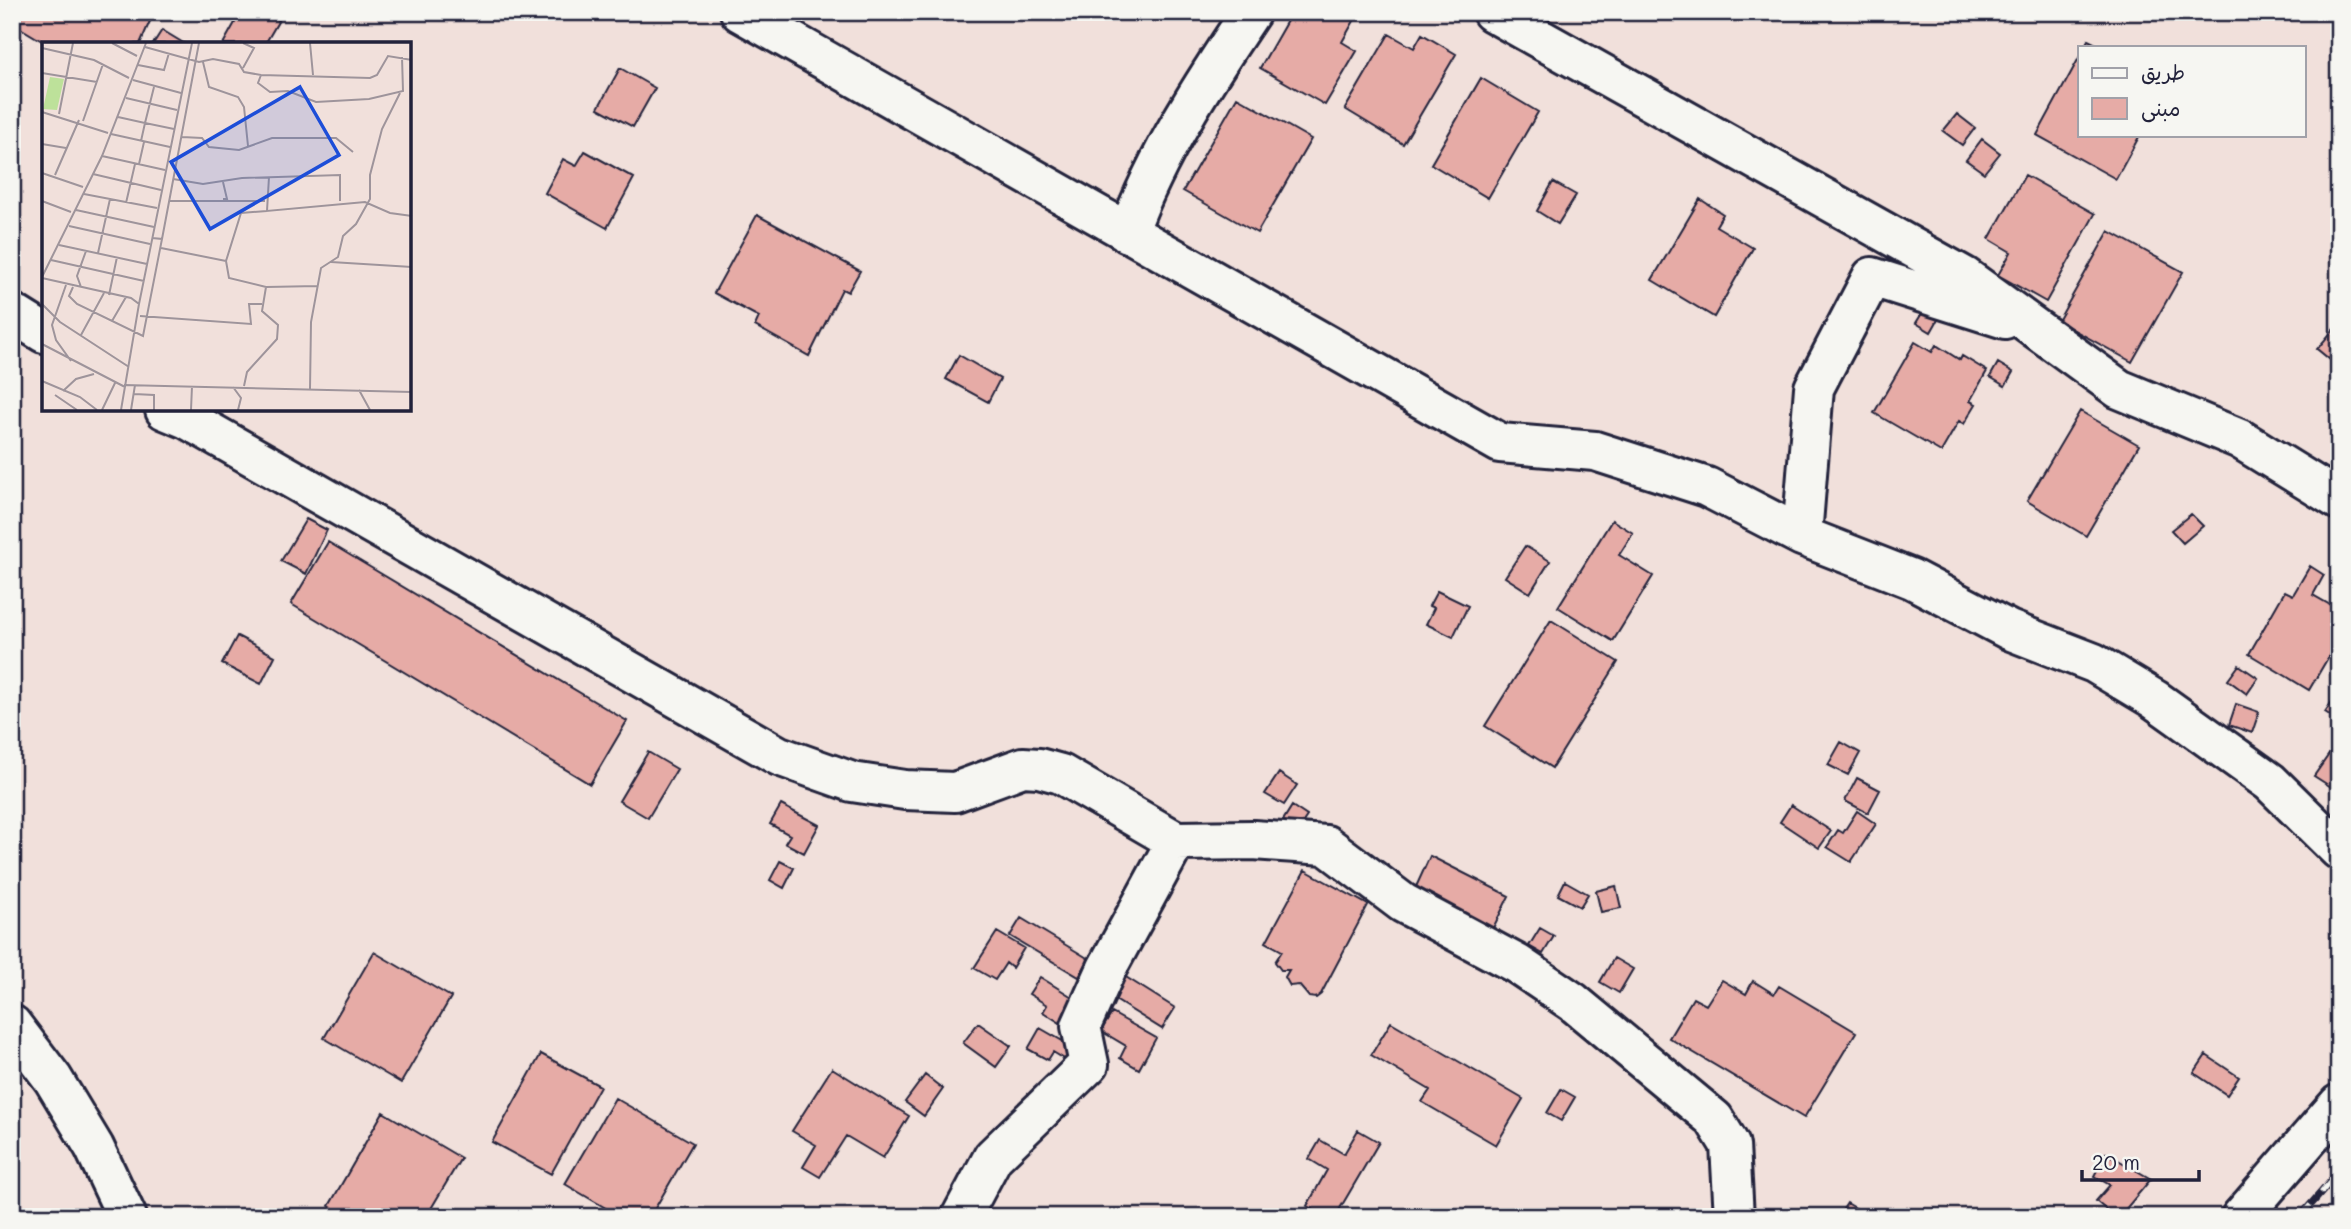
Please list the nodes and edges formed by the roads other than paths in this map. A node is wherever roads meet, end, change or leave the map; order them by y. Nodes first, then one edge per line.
1 (740, 12) edge
2 (1251, 12) edge
3 (1492, 12) edge
4 (1128, 233) junction
5 (12, 313) edge
6 (2040, 330) junction
7 (42, 332) edge
8 (167, 411) edge
9 (2339, 500) edge
10 (1802, 536) junction
11 (1175, 841) junction
12 (2339, 850) edge
13 (12, 1025) edge
14 (2339, 1104) edge
15 (127, 1217) edge
16 (961, 1217) edge
17 (1734, 1217) edge
18 (2241, 1217) edge

1 - 4 street
2 - 4 street
3 - 6 street
4 - 10 street
5 - 7 street
6 - 9 street
6 - 10 street
8 - 11 street
10 - 12 street
11 - 16 street
11 - 17 street
13 - 15 street
14 - 18 street

